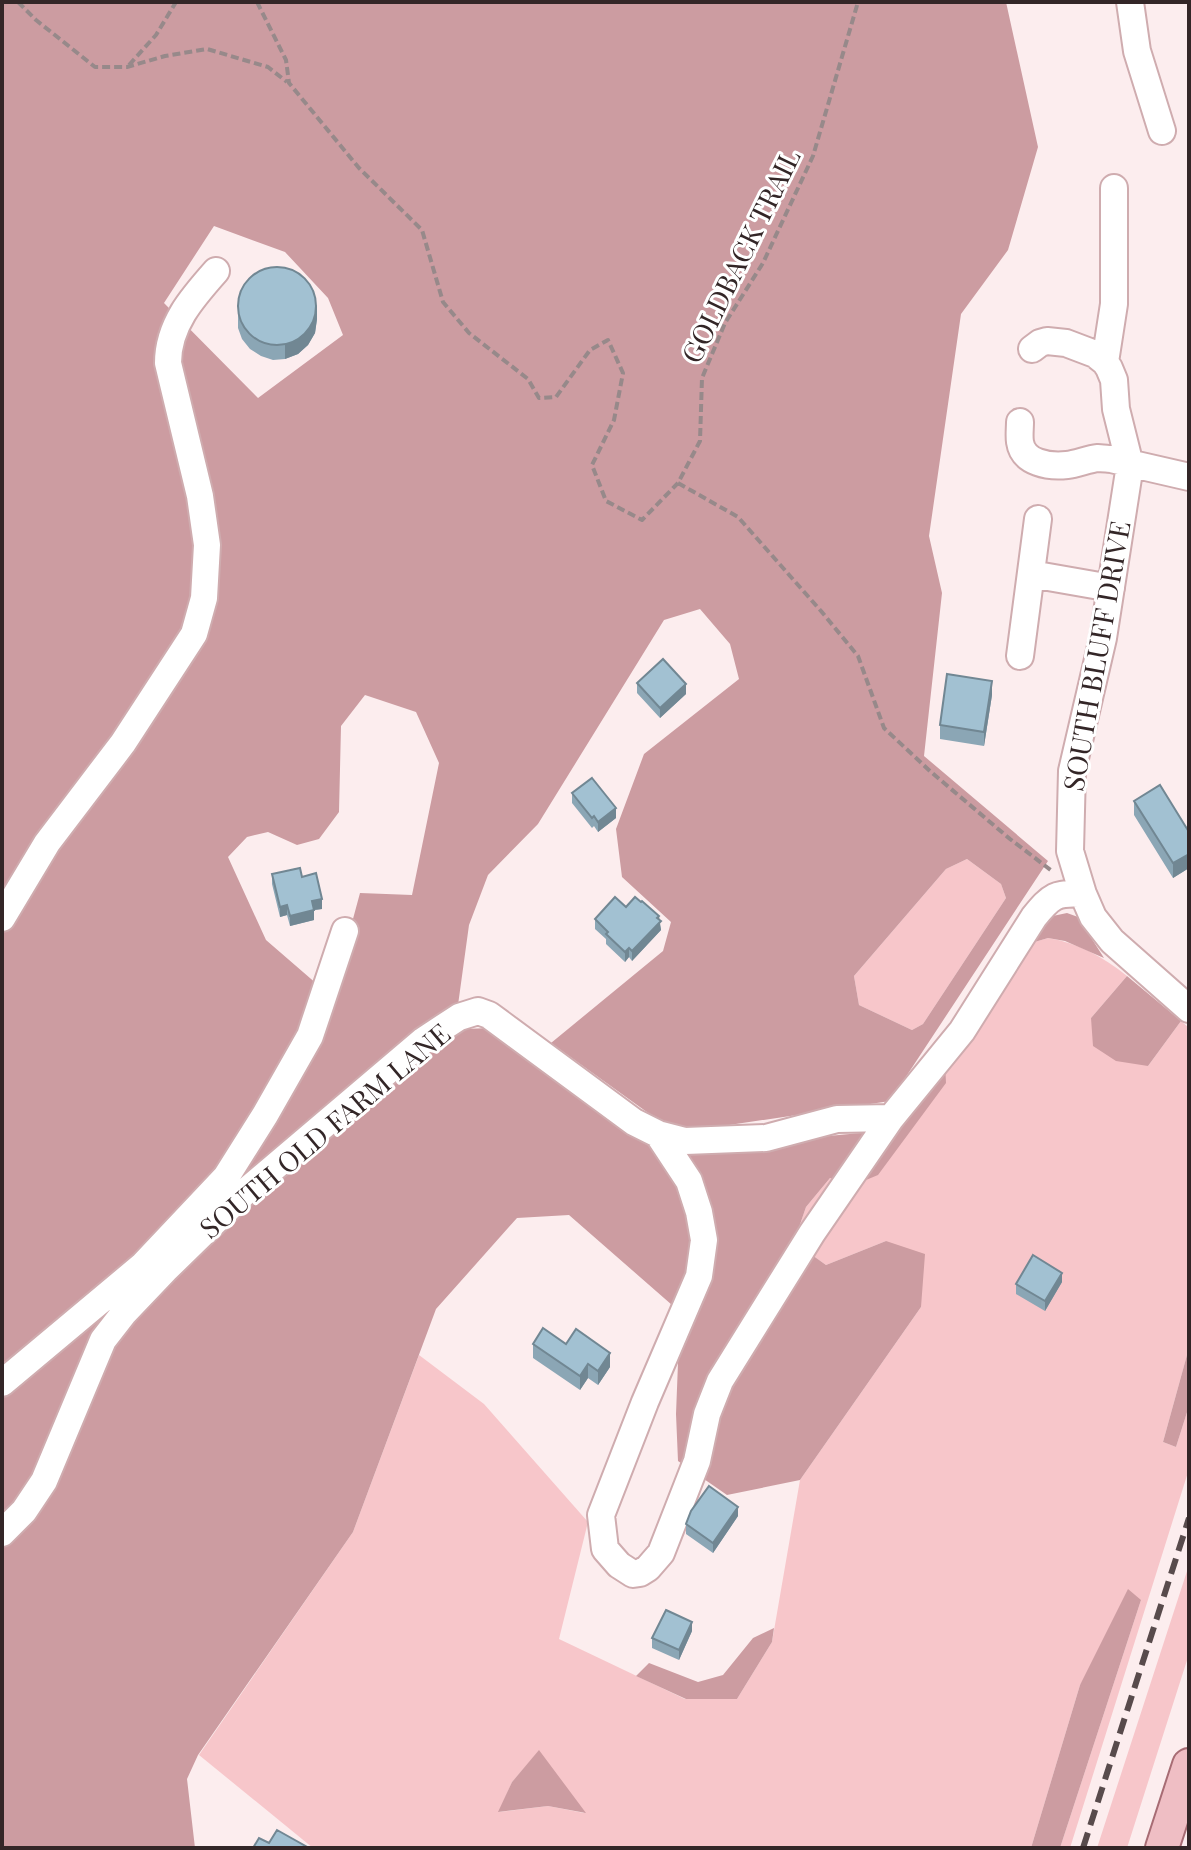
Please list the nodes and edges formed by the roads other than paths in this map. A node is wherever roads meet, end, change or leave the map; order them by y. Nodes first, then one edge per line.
1 (1130, 2) edge
2 (1162, 131) dead end
3 (1114, 188) dead end
4 (216, 271) dead end
5 (1032, 349) dead end
6 (1105, 362) junction
7 (1020, 422) dead end
8 (1130, 465) junction
9 (1189, 477) edge
10 (1038, 519) dead end
11 (1031, 574) junction
12 (1111, 588) junction
13 (1020, 656) dead end
14 (1083, 894) junction
15 (2, 918) edge
16 (345, 931) dead end
17 (1189, 1009) edge
18 (891, 1118) junction
19 (658, 1134) junction
20 (2, 1383) edge
21 (2, 1533) edge
22 (1189, 1765) edge
23 (1162, 1848) edge

1 - 2 street
3 - 6 street
4 - 15 street
5 - 6 street
6 - 8 street
7 - 8 street
8 - 9 street
8 - 12 street, SOUTH BLUFF DRIVE
10 - 11 street
11 - 12 street
11 - 13 street
12 - 14 street, SOUTH BLUFF DRIVE
14 - 17 street, SOUTH BLUFF DRIVE
14 - 18 street
16 - 20 street
18 - 19 street, SOUTH OLD FARM LANE
18 - 19 street
19 - 21 street, SOUTH OLD FARM LANE
22 - 23 main road

